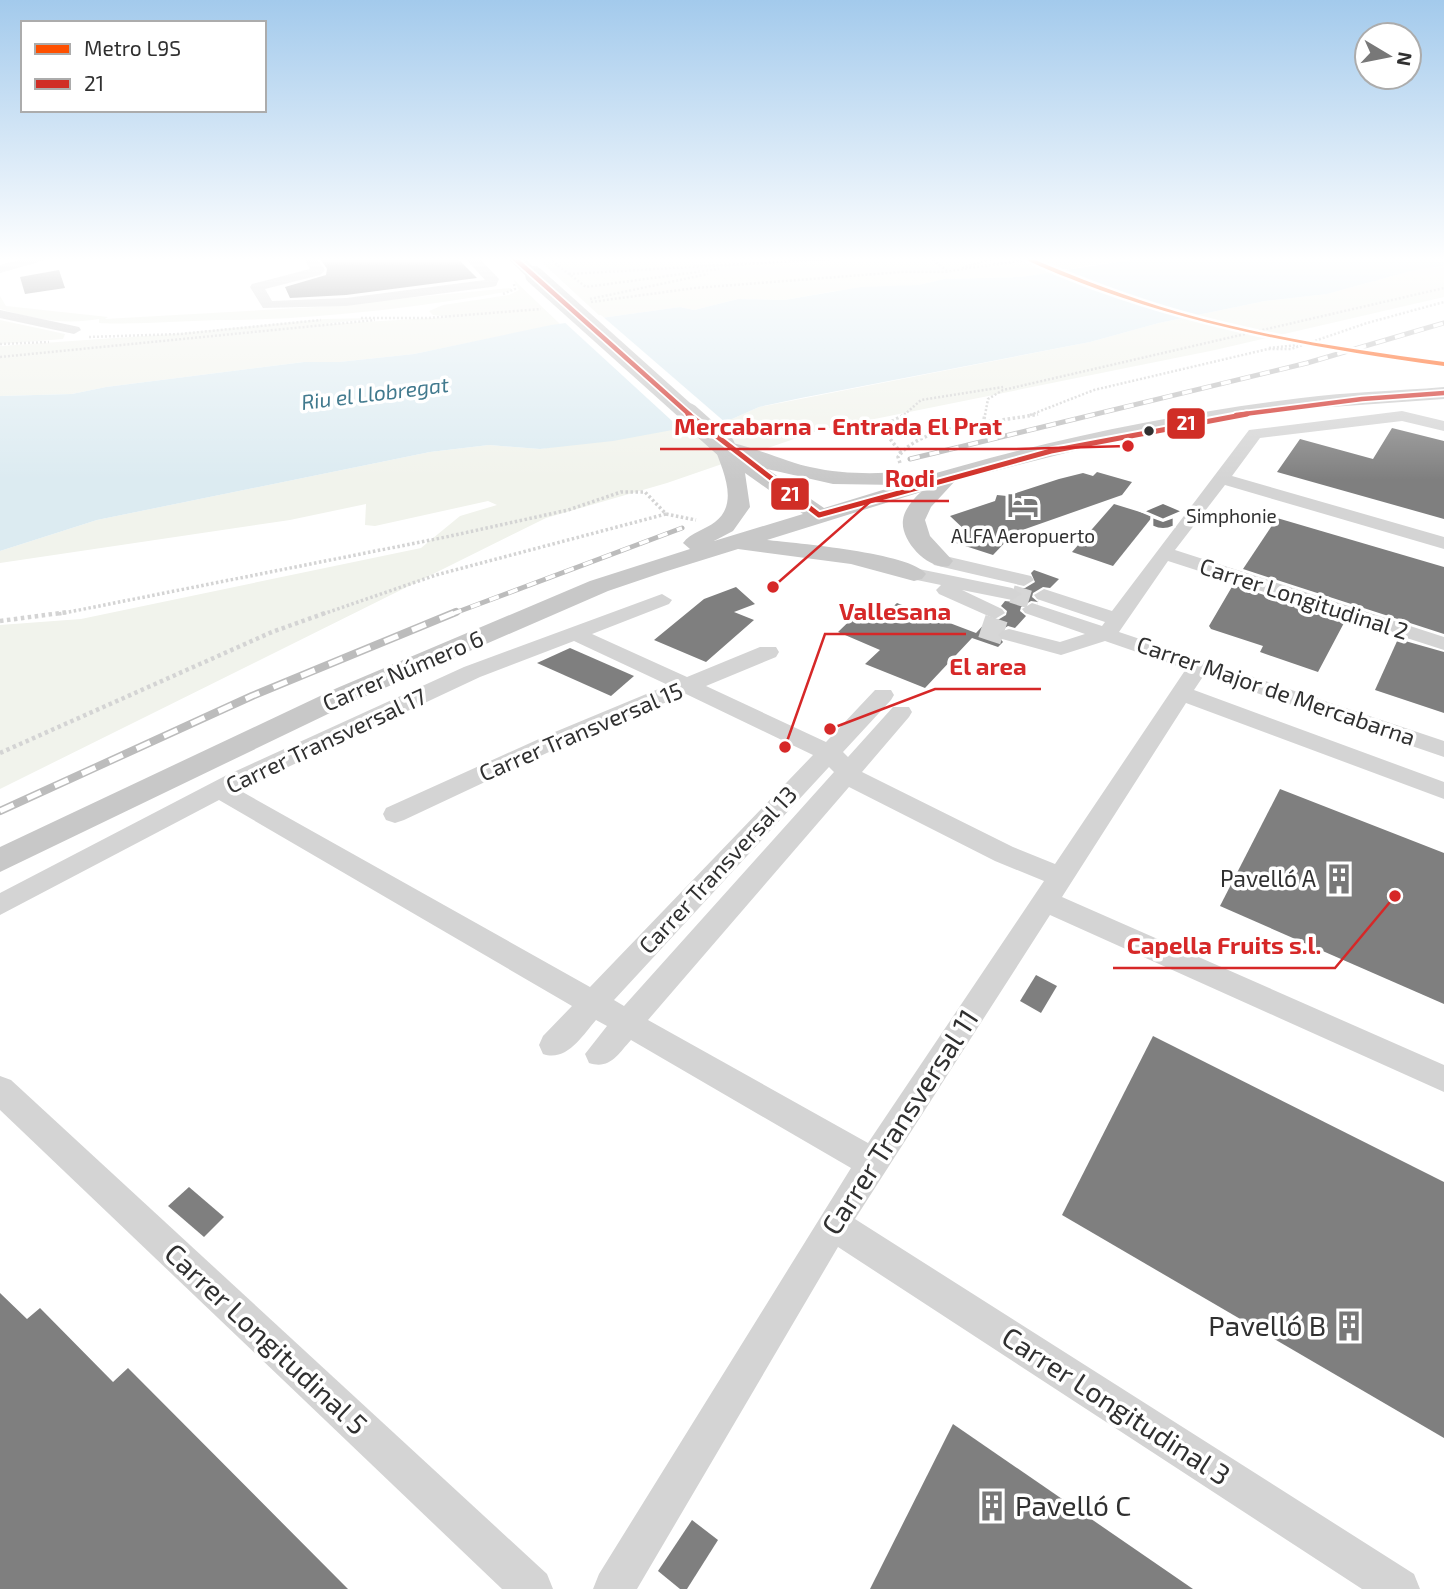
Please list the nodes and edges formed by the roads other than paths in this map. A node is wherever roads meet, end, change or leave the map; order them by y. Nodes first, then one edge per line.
1 (72, 331) edge
2 (596, 331) edge
3 (80, 333) road end
4 (1444, 393) edge
5 (1444, 426) edge
6 (724, 446) junction
7 (982, 467) junction
8 (950, 477) junction
9 (1224, 479) junction
10 (819, 514) junction
11 (727, 535) junction
12 (1444, 543) edge
13 (1164, 553) junction
14 (941, 561) joint
15 (914, 574) junction
16 (662, 600) dead end
17 (1004, 603) junction
18 (1109, 621) junction
19 (574, 633) junction
20 (1444, 644) edge
21 (768, 652) dead end
22 (1200, 664) junction
23 (691, 685) junction
24 (1180, 692) junction
25 (1444, 749) edge
26 (828, 752) junction
27 (847, 771) junction
28 (220, 790) junction
29 (1444, 791) edge
30 (395, 814) dead end
31 (0, 860) edge
32 (1053, 889) junction
33 (0, 905) edge
34 (593, 1003) junction
35 (627, 1024) junction
36 (554, 1045) dead end
37 (600, 1055) dead end
38 (1444, 1079) edge
39 (0, 1090) edge
40 (873, 1163) junction
41 (833, 1224) junction
42 (532, 1589) edge
43 (614, 1589) edge
44 (1399, 1589) edge

1 - 3 street
2 - 6 main road, bridge
4 - 7 main road
5 - 9 street
6 - 7 main road
6 - 10 main road
6 - 11 main road
7 - 8 main road, Carrer Número 6
8 - 10 main road, Carrer Número 6
8 - 14 main road
9 - 12 street
9 - 13 street
10 - 11 main road, Carrer Número 6
11 - 15 main road
11 - 31 main road, Carrer Número 6
13 - 18 street
13 - 20 street, Carrer Longitudinal 2
14 - 17 street
15 - 17 street
15 - 17 street
16 - 19 street, Carrer Transversal 17
18 - 18 street, Carrer Major de Mercabarna
18 - 22 street, Carrer Major de Mercabarna
19 - 23 street
19 - 28 street, Carrer Transversal 17
21 - 23 street, Carrer Transversal 15
22 - 24 street, Carrer Transversal 11
22 - 25 street, Carrer Major de Mercabarna
23 - 26 street
23 - 30 street, Carrer Transversal 15
24 - 29 street, Carrer Major de Mercabarna
24 - 32 street, Carrer Transversal 11
26 - 27 street
26 - 27 street, Carrer Transversal 13
26 - 34 street, Carrer Transversal 13
27 - 32 street
27 - 35 street, Carrer Transversal 13
28 - 33 street, Carrer Transversal 17
28 - 34 street
32 - 38 street
32 - 40 street, Carrer Transversal 11
34 - 35 street
34 - 36 street, Carrer Transversal 13
35 - 37 street, Carrer Transversal 13
35 - 40 street
39 - 42 street, Carrer Longitudinal 5
40 - 41 street, Carrer Transversal 11
41 - 43 street, Carrer Transversal 11
41 - 44 street, Carrer Longitudinal 3

